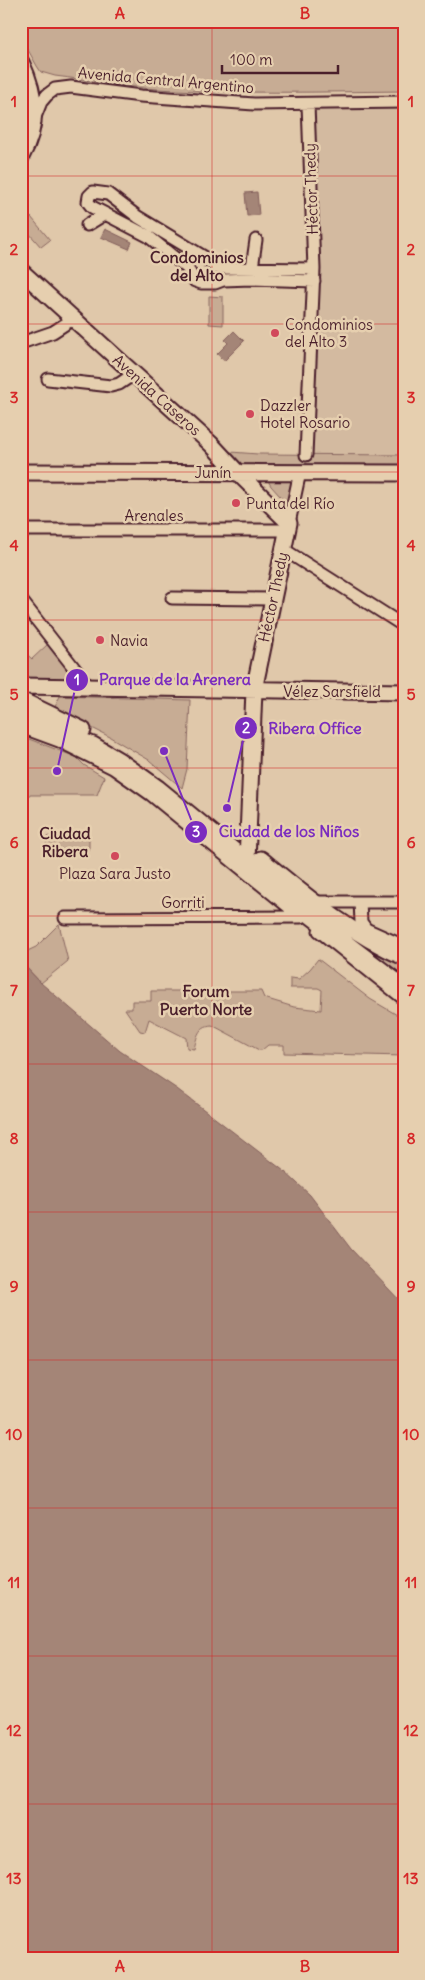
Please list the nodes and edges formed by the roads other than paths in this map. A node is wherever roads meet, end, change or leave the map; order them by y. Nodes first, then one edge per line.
1 (21, 62) edge
2 (404, 102) edge
3 (308, 104) junction
4 (34, 121) junction
5 (21, 158) edge
6 (105, 214) junction
7 (87, 225) dead end
8 (256, 240) dead end
9 (252, 268) junction
10 (21, 271) edge
11 (222, 274) junction
12 (314, 275) junction
13 (73, 319) junction
14 (21, 343) edge
15 (134, 374) junction
16 (48, 379) dead end
17 (306, 455) dead end
18 (21, 472) edge
19 (300, 472) junction
20 (404, 473) edge
21 (239, 474) junction
22 (288, 526) junction
23 (21, 530) edge
24 (283, 549) junction
25 (172, 598) dead end
26 (273, 599) junction
27 (21, 600) edge
28 (404, 626) edge
29 (21, 686) edge
30 (53, 687) junction
31 (89, 687) junction
32 (254, 690) junction
33 (404, 692) edge
34 (21, 700) edge
35 (47, 712) junction
36 (21, 716) edge
37 (21, 727) edge
38 (247, 861) junction
39 (313, 902) junction
40 (360, 902) junction
41 (404, 902) edge
42 (301, 916) junction
43 (65, 918) dead end
44 (404, 946) edge
45 (404, 957) edge
46 (404, 987) edge
47 (404, 999) edge

1 - 4 main road
2 - 3 street, Avenida Central Argentino
3 - 4 street, Avenida Central Argentino
3 - 12 street, Héctor Thedy
4 - 5 main road
6 - 7 street
6 - 11 street
6 - 11 street
8 - 9 street
9 - 11 street
9 - 12 street
10 - 13 main road, Avenida Caseros
11 - 12 street
12 - 17 street, Héctor Thedy
13 - 14 street
13 - 15 main road, Avenida Caseros
15 - 16 street
15 - 21 main road, Avenida Caseros
18 - 21 main road, Junín
19 - 20 main road, Junín
19 - 21 main road, Junín
19 - 22 street, Héctor Thedy
21 - 22 main road, Avenida Caseros
22 - 23 street, Arenales
22 - 24 main road, Héctor Thedy
24 - 26 main road, Héctor Thedy
24 - 28 street
25 - 26 street
26 - 32 main road, Héctor Thedy
27 - 31 street
29 - 30 main road, Vélez Sarsfield
30 - 31 main road, Vélez Sarsfield
30 - 35 main road
31 - 32 main road, Vélez Sarsfield
32 - 33 main road, Vélez Sarsfield
32 - 38 main road, Héctor Thedy
34 - 35 main road
35 - 38 main road
36 - 38 main road
37 - 38 street
38 - 39 main road
38 - 42 street
38 - 46 main road
39 - 40 street
39 - 45 main road
40 - 41 street
40 - 44 street
42 - 43 street, Gorriti
42 - 47 street

